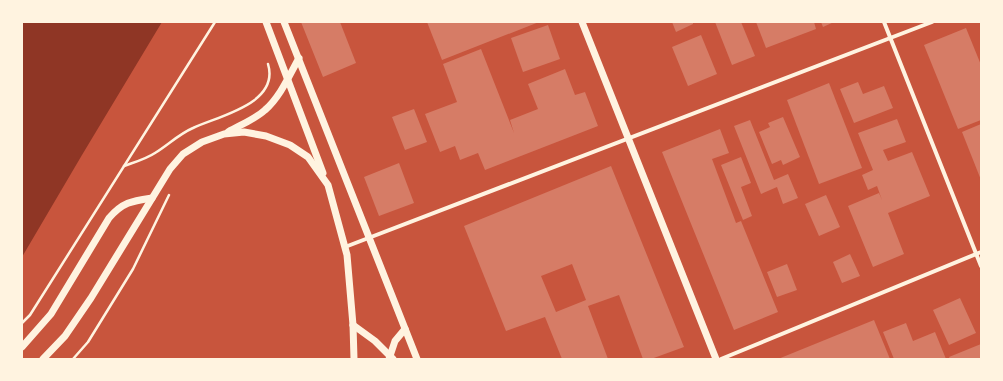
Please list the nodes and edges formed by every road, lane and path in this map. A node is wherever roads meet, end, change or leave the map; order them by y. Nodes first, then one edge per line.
1 (216, 22) edge
2 (266, 22) edge
3 (284, 22) edge
4 (582, 22) edge
5 (884, 22) edge
6 (932, 22) edge
7 (890, 38) junction
8 (266, 57) dead end
9 (299, 58) junction
10 (288, 79) junction
11 (224, 134) junction
12 (628, 139) junction
13 (124, 166) junction
14 (328, 185) junction
15 (171, 191) dead end
16 (152, 198) junction
17 (368, 237) junction
18 (345, 247) junction
19 (981, 252) edge
20 (976, 254) junction
21 (981, 266) edge
22 (22, 323) edge
23 (353, 325) junction
24 (405, 329) junction
25 (22, 347) edge
26 (390, 358) edge
27 (43, 359) edge
28 (73, 359) edge
29 (354, 359) edge
30 (417, 359) edge
31 (716, 359) edge
32 (721, 359) edge

1 - 13 path
2 - 10 street
3 - 9 street
4 - 12 street
5 - 7 street
6 - 7 street
7 - 12 street
7 - 20 street
8 - 13 path
9 - 10 street
9 - 17 street
10 - 11 street
10 - 14 street
11 - 14 street
11 - 16 street
12 - 17 street
12 - 31 street
13 - 22 path
14 - 18 street
15 - 28 path
16 - 25 street
16 - 27 street
17 - 18 street
17 - 24 street
18 - 23 street
19 - 20 street
20 - 21 street
20 - 32 street
23 - 26 street
23 - 29 street
24 - 26 street
24 - 30 street

